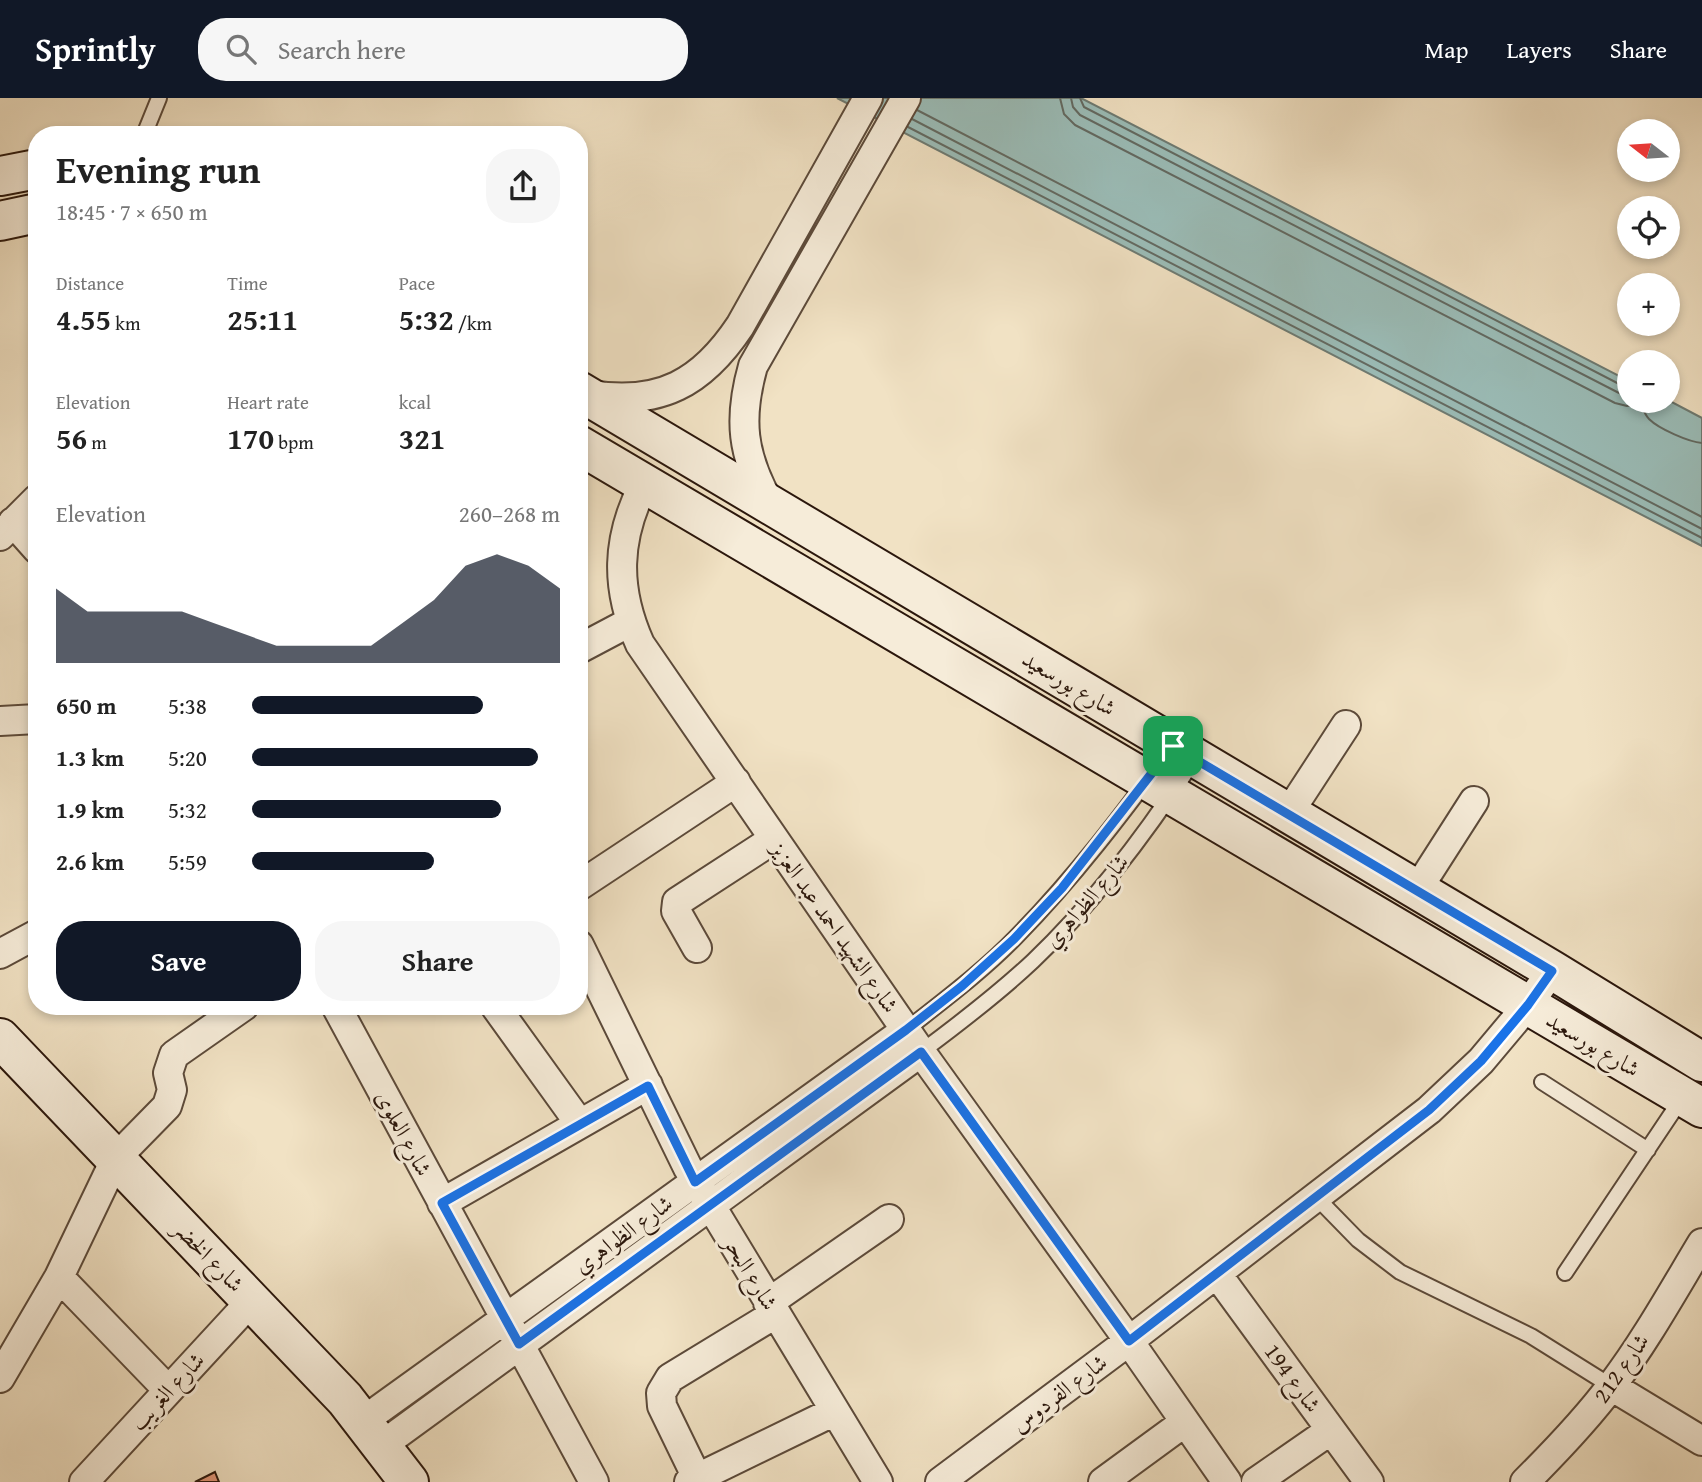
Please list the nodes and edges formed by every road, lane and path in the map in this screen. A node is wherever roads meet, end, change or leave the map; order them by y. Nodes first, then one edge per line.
1 (159, 98) edge
2 (868, 98) edge
3 (906, 98) edge
4 (148, 126) edge
5 (28, 171) edge
6 (0, 176) edge
7 (28, 216) edge
8 (0, 222) edge
9 (588, 393) edge
10 (588, 396) edge
11 (588, 450) edge
12 (644, 484) junction
13 (769, 503) junction
14 (28, 508) edge
15 (7, 529) edge
16 (28, 543) edge
17 (630, 622) junction
18 (588, 644) edge
19 (28, 719) edge
20 (0, 721) edge
21 (1346, 725) dead end
22 (1184, 752) junction
23 (736, 782) junction
24 (1160, 787) junction
25 (1474, 801) dead end
26 (1288, 814) junction
27 (774, 839) junction
28 (588, 880) edge
29 (1417, 890) junction
30 (28, 939) edge
31 (697, 948) dead end
32 (0, 954) edge
33 (588, 964) edge
34 (1552, 971) junction
35 (1528, 1005) junction
36 (231, 1015) edge
37 (341, 1015) edge
38 (501, 1015) edge
39 (0, 1038) edge
40 (913, 1041) junction
41 (1702, 1062) edge
42 (1542, 1082) dead end
43 (648, 1086) junction
44 (1696, 1091) edge
45 (580, 1124) junction
46 (1648, 1150) junction
47 (116, 1158) junction
48 (695, 1182) junction
49 (1317, 1198) junction
50 (442, 1203) junction
51 (710, 1205) junction
52 (889, 1219) dead end
53 (1700, 1251) edge
54 (1565, 1273) dead end
55 (1217, 1274) junction
56 (59, 1277) junction
57 (252, 1300) junction
58 (772, 1309) junction
59 (505, 1319) junction
60 (1129, 1341) junction
61 (519, 1344) junction
62 (3, 1366) edge
63 (1611, 1386) junction
64 (169, 1390) junction
65 (835, 1411) junction
66 (1185, 1422) junction
67 (1331, 1430) junction
68 (372, 1433) junction
69 (1701, 1437) edge
70 (693, 1480) edge
71 (83, 1482) edge
72 (409, 1482) edge
73 (594, 1482) edge
74 (878, 1482) edge
75 (940, 1482) edge
76 (1103, 1482) edge
77 (1227, 1482) edge
78 (1256, 1482) edge
79 (1369, 1482) edge
80 (1525, 1482) edge

1 - 4 lane
2 - 9 street
3 - 13 street
5 - 6 main road
7 - 8 main road
10 - 13 main road, شارع بورسعيد
11 - 12 main road, شارع بورسعيد
12 - 17 street, شارع الشهيد احمد عبد العزيز
12 - 24 main road, شارع بورسعيد
13 - 22 main road, شارع بورسعيد
14 - 15 street
15 - 16 street
17 - 18 street
17 - 23 street, شارع الشهيد احمد عبد العزيز
19 - 20 street
21 - 26 street
22 - 24 lane, شارع الظواهري
22 - 24 lane
22 - 26 main road, شارع بورسعيد
23 - 27 street, شارع الشهيد احمد عبد العزيز
23 - 28 street
24 - 35 main road, شارع بورسعيد
24 - 40 lane, شارع الظواهري
24 - 40 lane, شارع الظواهري
25 - 29 street
26 - 29 main road, شارع بورسعيد
27 - 31 street
27 - 40 street, شارع الشهيد احمد عبد العزيز
29 - 34 main road, شارع بورسعيد
30 - 32 street
33 - 43 street, شارع البحر
34 - 35 street, شارع الفردوس
34 - 41 main road, شارع بورسعيد
35 - 44 main road, شارع بورسعيد
35 - 49 street, شارع الفردوس
36 - 47 street
37 - 50 street, شارع العلوى
38 - 45 street
39 - 47 main road, شارع الخضر
40 - 48 street, شارع الظواهري
40 - 51 street, شارع الظواهري
40 - 60 street, شارع الشهيد احمد عبد العزيز
42 - 46 lane
43 - 45 street
43 - 48 street, شارع البحر
44 - 46 lane
45 - 50 street
46 - 54 lane
47 - 56 street
47 - 57 main road, شارع الخضر
48 - 51 street, شارع البحر
48 - 59 street, شارع الظواهري
49 - 55 street, شارع الفردوس
49 - 63 lane
50 - 59 street, شارع العلوى
51 - 58 street, شارع البحر
51 - 61 street, شارع الظواهري
52 - 58 street
53 - 63 street, شارع 212
55 - 60 street, شارع الفردوس
55 - 67 street, شارع 194
56 - 62 street
56 - 64 street
57 - 64 street, شارع الغريب
57 - 68 main road, شارع الخضر
58 - 65 street, شارع البحر
58 - 70 street
59 - 61 street, شارع العلوى
59 - 68 street, شارع الظواهري
60 - 66 street, شارع الشهيد احمد عبد العزيز
60 - 75 street, شارع الفردوس
61 - 68 street, شارع الظواهري
61 - 73 street, شارع العلوى
63 - 69 street
63 - 80 street, شارع 212
64 - 71 street, شارع الغريب
65 - 70 street
65 - 74 street, شارع البحر
66 - 76 street
66 - 77 street, شارع الشهيد احمد عبد العزيز
67 - 78 street
67 - 79 street, شارع 194
68 - 72 main road, شارع الخضر

